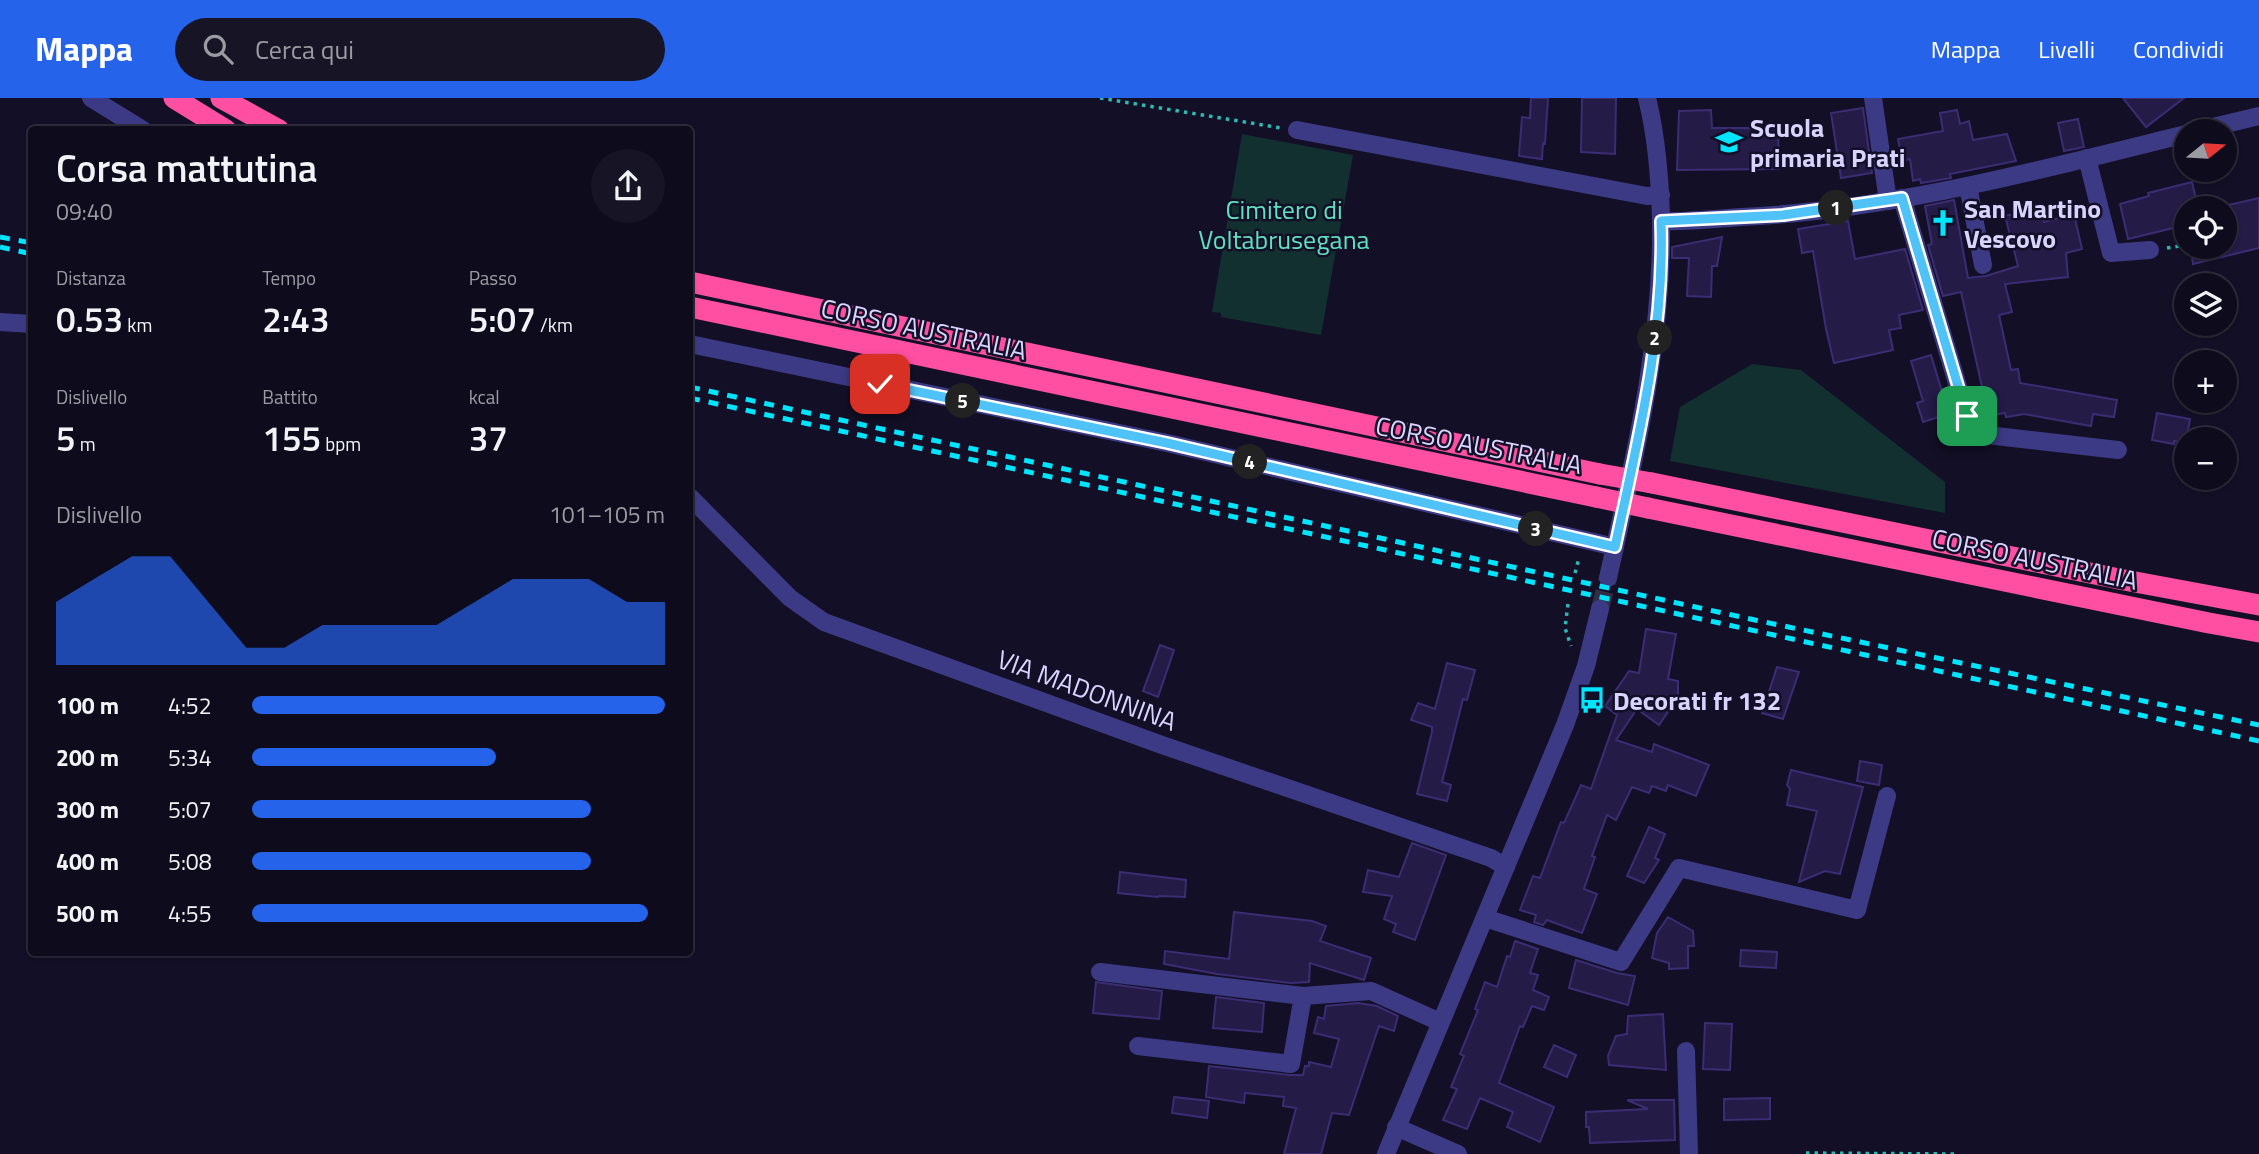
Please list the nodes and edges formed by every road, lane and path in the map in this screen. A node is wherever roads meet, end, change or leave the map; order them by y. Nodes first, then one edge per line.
1 (91, 98) edge
2 (174, 98) edge
3 (221, 98) edge
4 (1100, 98) edge
5 (1647, 98) edge
6 (1873, 98) edge
7 (2256, 120) edge
8 (2237, 123) edge
9 (136, 126) edge
10 (220, 126) edge
11 (272, 126) edge
12 (1297, 130) joint
13 (2174, 137) edge
14 (2087, 159) junction
15 (1968, 186) junction
16 (1661, 195) junction
17 (1895, 199) junction
18 (1661, 221) junction
19 (2150, 250) dead end
20 (1983, 265) dead end
21 (693, 283) edge
22 (693, 308) edge
23 (0, 322) edge
24 (28, 324) edge
25 (693, 345) edge
26 (2118, 450) dead end
27 (693, 499) edge
28 (1615, 547) junction
29 (1608, 579) tunnel mouth
30 (2259, 605) edge
31 (1600, 609) tunnel mouth
32 (2259, 632) edge
33 (1887, 796) dead end
34 (1506, 867) junction
35 (1485, 918) junction
36 (1100, 972) dead end
37 (1303, 996) junction
38 (1440, 1022) junction
39 (1138, 1046) dead end
40 (1686, 1051) dead end
41 (1396, 1127) junction
42 (1807, 1153) edge
43 (1386, 1154) edge
44 (1458, 1154) edge
45 (1689, 1154) edge
46 (1959, 1154) edge

1 - 9 street
2 - 10 highway
3 - 11 highway
4 - 12 path
5 - 16 street
6 - 17 street
7 - 8 street
12 - 16 street
13 - 14 street
14 - 15 street
14 - 19 street
15 - 17 street
15 - 20 street
16 - 18 street
17 - 18 street
17 - 26 street
18 - 28 street
21 - 30 highway, CORSO AUSTRALIA, bridge
22 - 32 highway, CORSO AUSTRALIA, bridge
23 - 24 street
25 - 28 street
27 - 34 street, VIA MADONNINA
28 - 29 street
31 - 34 street
33 - 35 street
34 - 35 street
35 - 38 street
36 - 37 street
37 - 38 street
37 - 39 street
38 - 41 street
40 - 45 street
41 - 43 street
41 - 44 street
42 - 46 path

